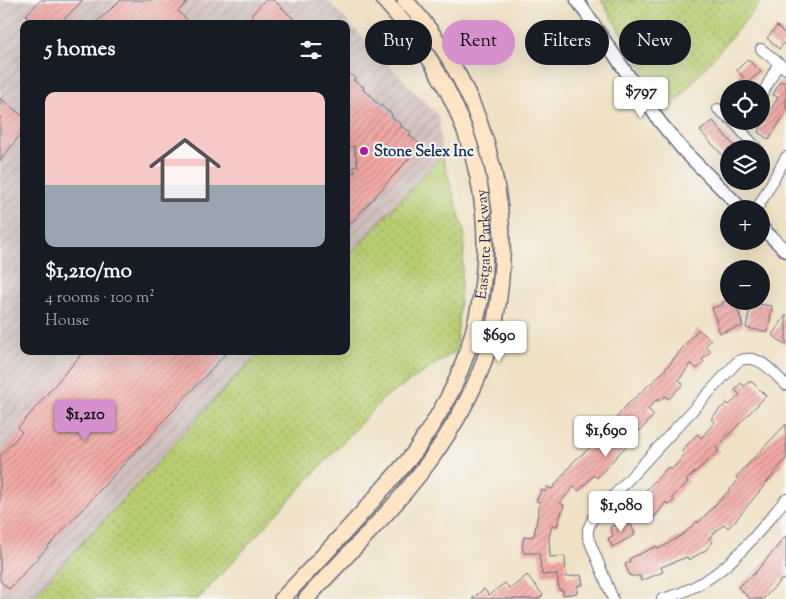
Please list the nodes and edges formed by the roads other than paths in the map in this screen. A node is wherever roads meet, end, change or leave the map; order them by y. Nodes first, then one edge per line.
1 (384, 0) edge
2 (405, 0) edge
3 (577, 0) edge
4 (761, 50) dead end
5 (782, 66) edge
6 (770, 84) edge
7 (786, 157) edge
8 (733, 200) edge
9 (762, 200) edge
10 (770, 236) edge
11 (786, 251) edge
12 (786, 385) edge
13 (786, 499) edge
14 (282, 599) edge
15 (306, 599) edge
16 (613, 599) edge
17 (662, 599) edge

1 - 14 main road, Eastgate Parkway
2 - 15 main road, Eastgate Parkway
3 - 8 street
4 - 5 street
5 - 6 street
7 - 9 street
10 - 11 street
12 - 16 street
13 - 17 street

